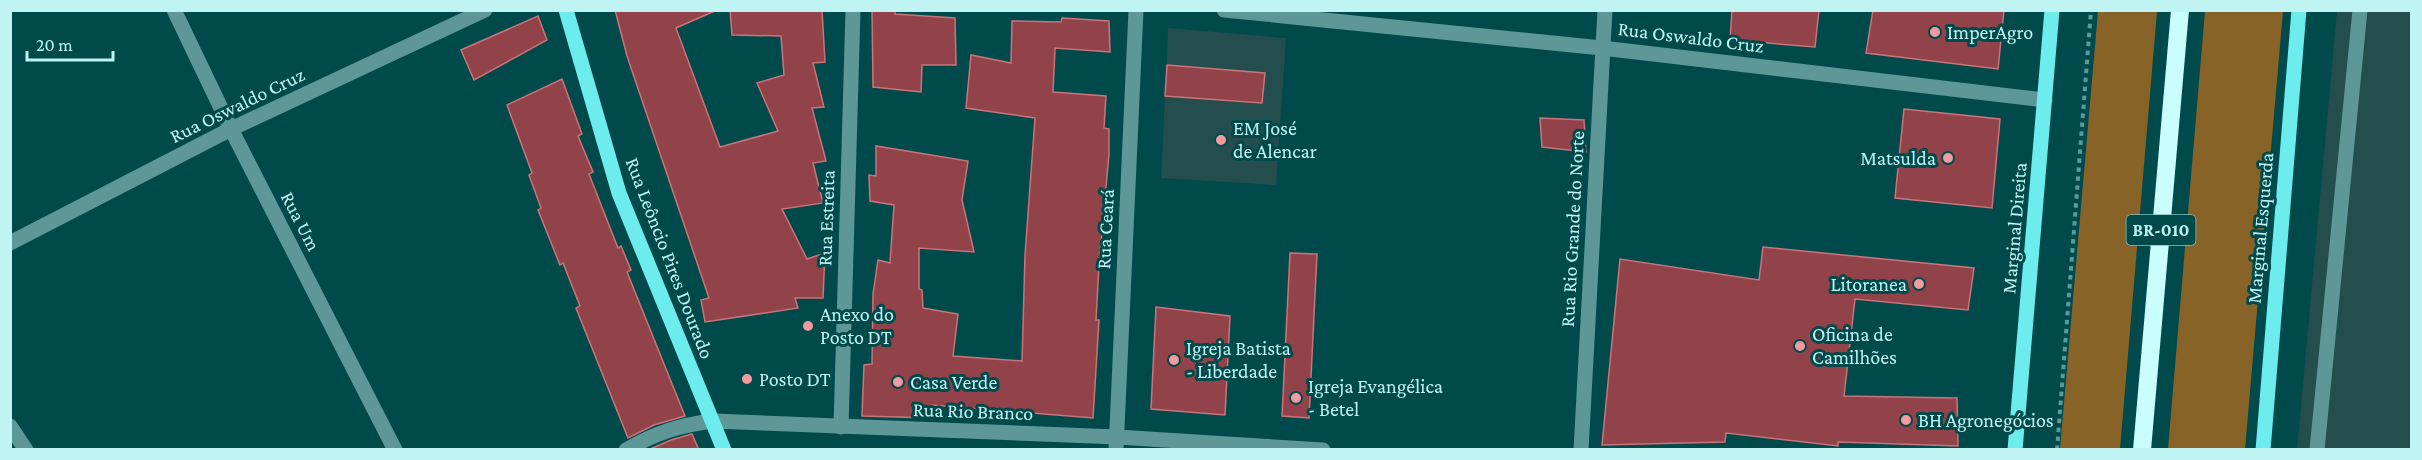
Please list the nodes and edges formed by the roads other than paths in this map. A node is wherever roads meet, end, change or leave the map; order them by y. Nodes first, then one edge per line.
1 (174, 10) edge
2 (485, 10) edge
3 (566, 10) edge
4 (853, 10) edge
5 (1136, 10) edge
6 (1224, 10) edge
7 (1605, 10) edge
8 (2052, 10) edge
9 (2180, 10) edge
10 (2299, 10) edge
11 (2360, 10) edge
12 (1602, 48) junction
13 (2045, 100) junction
14 (231, 129) junction
15 (10, 243) edge
16 (713, 422) junction
17 (10, 426) edge
18 (841, 427) junction
19 (1117, 443) edge
20 (26, 450) edge
21 (395, 450) edge
22 (626, 450) edge
23 (724, 450) edge
24 (1323, 450) edge
25 (1581, 450) edge
26 (2015, 450) edge
27 (2142, 450) edge
28 (2263, 450) edge
29 (2317, 450) edge

1 - 14 street, Rua Um
2 - 14 street, Rua Oswaldo Cruz
3 - 16 main road, Rua Leôncio Pires Dourado
4 - 18 street, Rua Estreita
5 - 19 street, Rua Ceará
6 - 12 street, Rua Oswaldo Cruz
7 - 12 street, Rua Rio Grande do Norte
8 - 13 main road, Marginal Direita
9 - 27 highway, BR-010
10 - 28 main road, Marginal Esquerda
11 - 29 street
12 - 13 street, Rua Oswaldo Cruz
12 - 25 street, Rua Rio Grande do Norte
13 - 26 main road, Marginal Direita
14 - 15 street, Rua Oswaldo Cruz
14 - 21 street, Rua Um
16 - 18 street, Rua Rio Branco
16 - 22 street, Rua Rio Branco
16 - 23 main road, Rua Leôncio Pires Dourado
17 - 20 street
18 - 19 street, Rua Rio Branco
19 - 24 street, Rua Rio Branco

